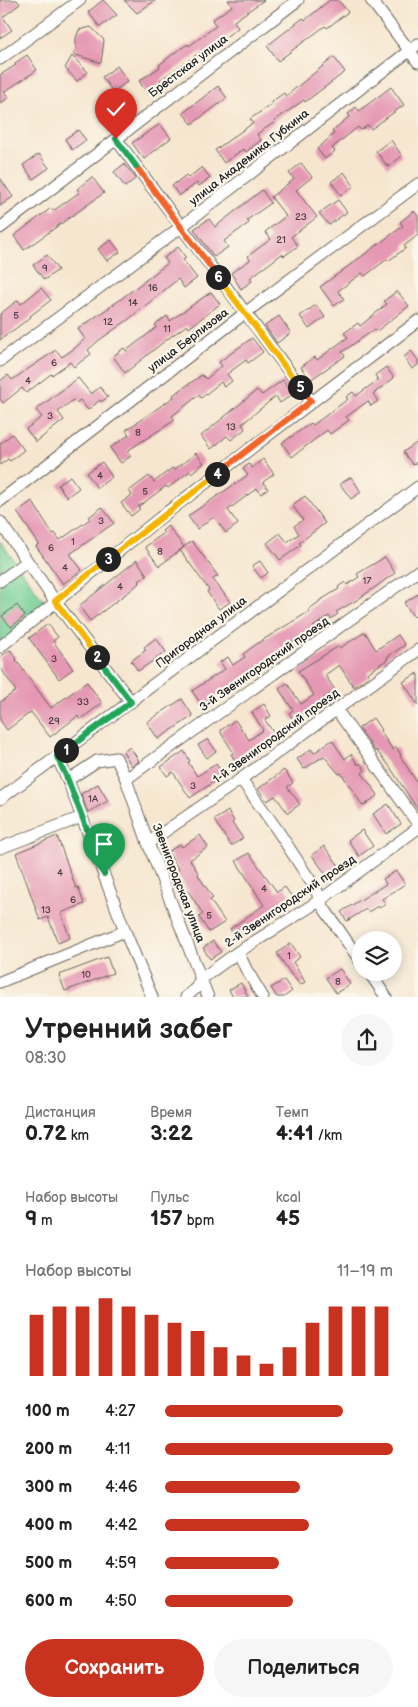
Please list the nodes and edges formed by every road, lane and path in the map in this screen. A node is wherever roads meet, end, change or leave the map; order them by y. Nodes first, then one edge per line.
1 (80, 0) edge
2 (298, 0) edge
3 (371, 0) edge
4 (414, 47) edge
5 (0, 59) edge
6 (418, 62) edge
7 (116, 139) junction
8 (418, 184) edge
9 (181, 227) junction
10 (0, 228) edge
11 (245, 313) junction
12 (418, 321) edge
13 (0, 362) edge
14 (311, 401) junction
15 (418, 487) edge
16 (0, 501) edge
17 (0, 522) edge
18 (27, 562) junction
19 (418, 571) edge
20 (0, 582) edge
21 (55, 601) junction
22 (0, 647) edge
23 (418, 650) edge
24 (131, 702) junction
25 (336, 709) junction
26 (57, 757) junction
27 (126, 779) junction
28 (241, 779) junction
29 (68, 780) junction
30 (0, 799) edge
31 (82, 817) junction
32 (418, 826) edge
33 (148, 843) junction
34 (0, 848) edge
35 (319, 901) junction
36 (125, 931) junction
37 (352, 949) edge
38 (238, 952) junction
39 (200, 980) junction
40 (375, 981) edge
41 (0, 982) edge
42 (152, 997) edge
43 (186, 997) edge
44 (208, 997) edge
45 (263, 997) edge
46 (386, 997) edge

1 - 5 street
2 - 7 street, Брестская улица
3 - 4 street
4 - 6 street
4 - 9 street, улица Академика Губкина
7 - 9 street
7 - 10 street, Брестская улица
8 - 11 street, улица Берлизова
9 - 11 street
9 - 13 street, улица Академика Губкина
11 - 14 street
11 - 16 street, улица Берлизова
12 - 14 street
14 - 21 street
15 - 24 street, Пригородная улица
17 - 18 street
18 - 20 street
18 - 21 street
19 - 27 street, 3-й Звенигородский проезд
21 - 22 street
21 - 24 street
23 - 25 street, 1-й Звенигородский проезд
24 - 26 street, Пригородная улица
25 - 28 street, 1-й Звенигородский проезд
25 - 32 street
26 - 29 street
26 - 30 street, Пригородная улица
27 - 29 street, Звенигородская улица
27 - 33 street, Звенигородская улица
28 - 33 street, 1-й Звенигородский проезд
28 - 35 street
29 - 31 street
31 - 34 street
31 - 36 street
32 - 35 street, 2-й Звенигородский проезд
33 - 39 street, Звенигородская улица
35 - 37 street
35 - 38 street, 2-й Звенигородский проезд
36 - 41 street
36 - 42 street
38 - 39 street, 2-й Звенигородский проезд
38 - 45 street
39 - 43 street, 2-й Звенигородский проезд
39 - 44 street, Звенигородская улица
40 - 46 street

